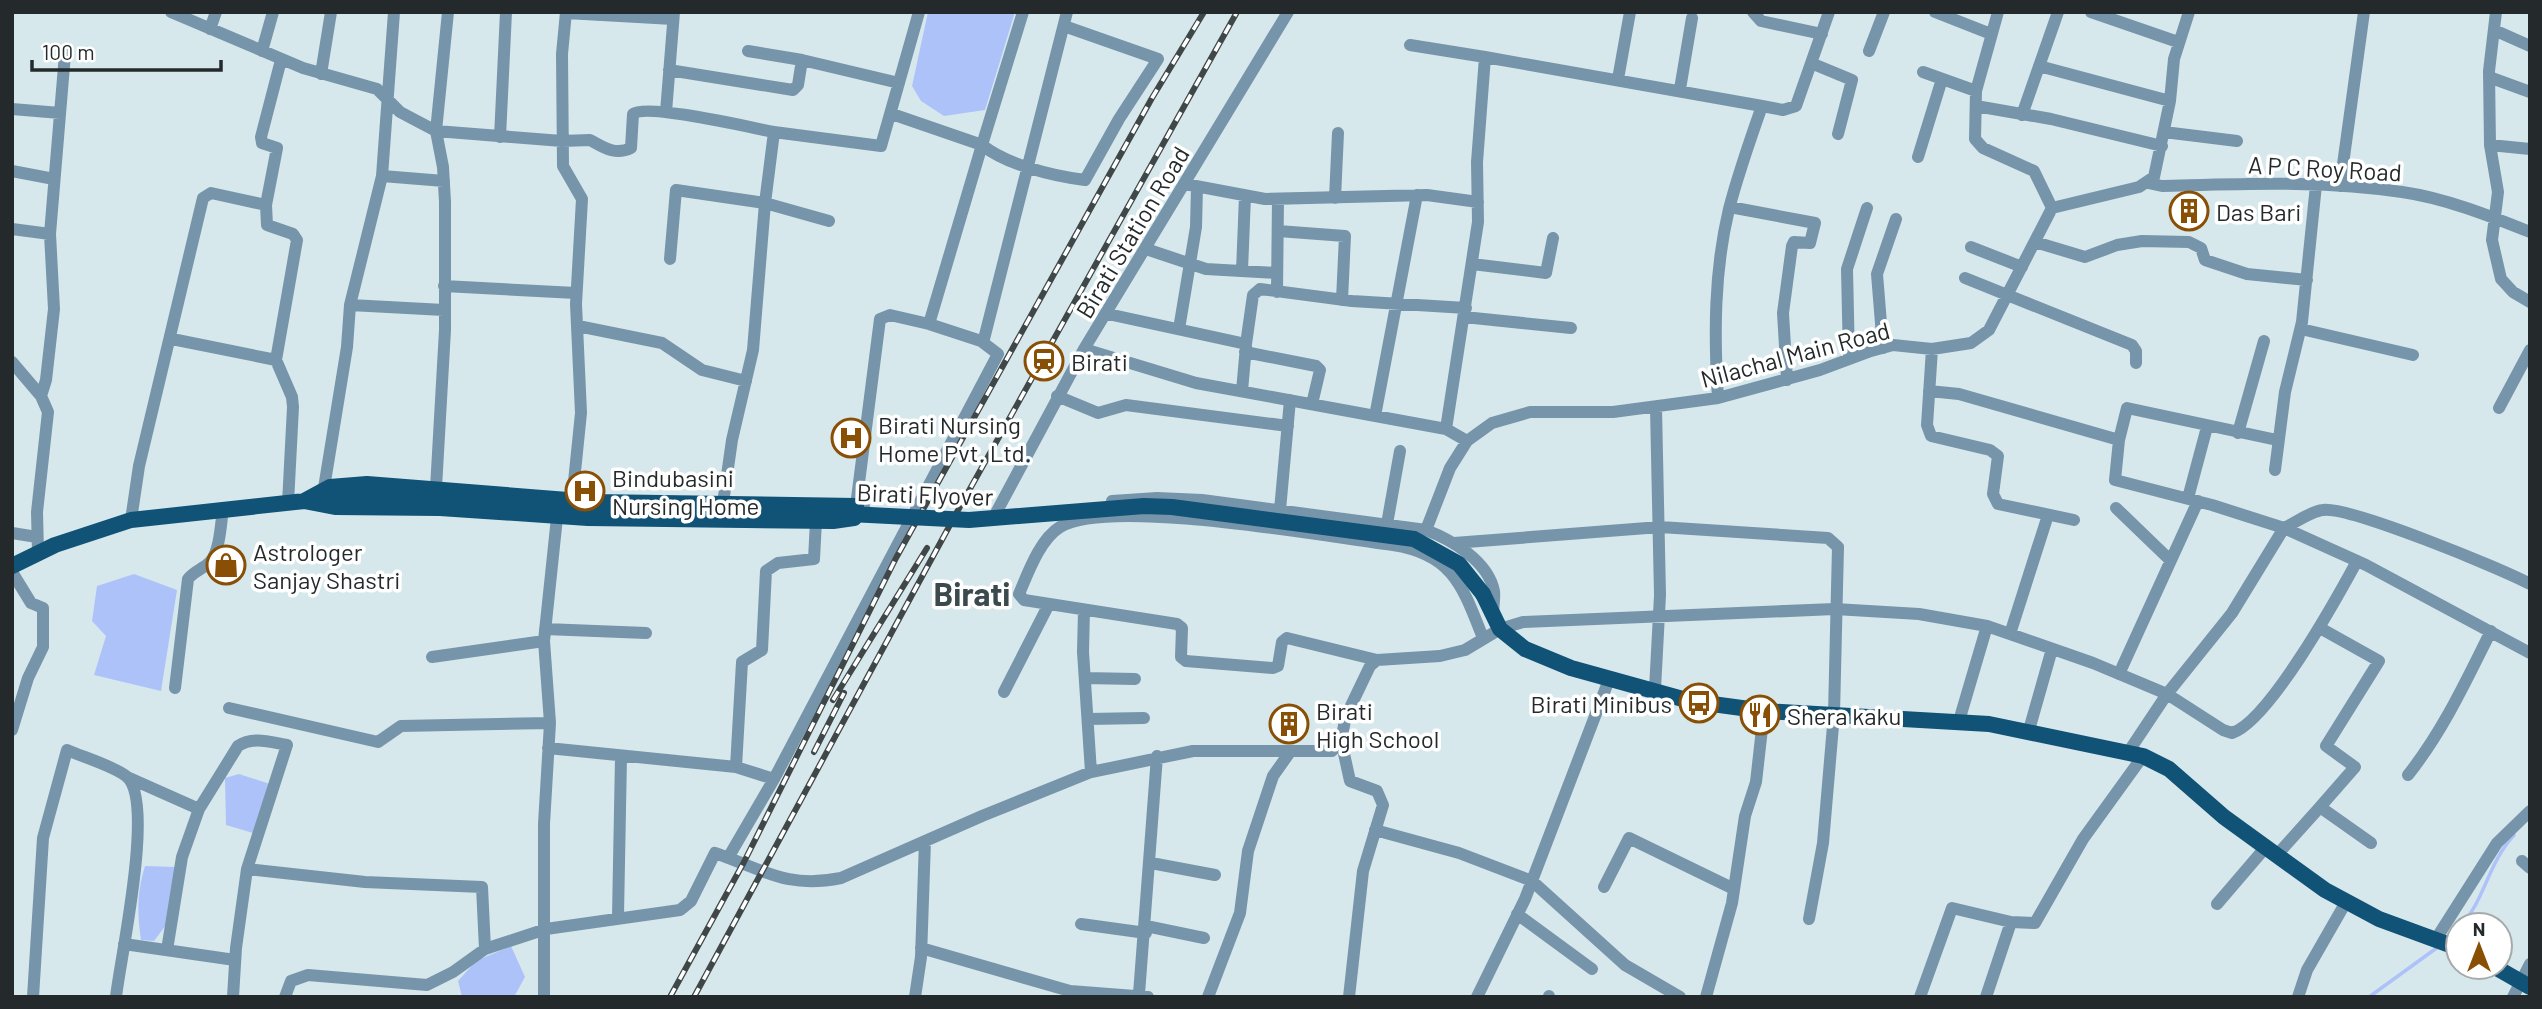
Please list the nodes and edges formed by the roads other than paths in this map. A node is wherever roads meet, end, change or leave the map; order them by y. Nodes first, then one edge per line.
1 (172, 12) edge
2 (216, 12) edge
3 (273, 12) edge
4 (331, 12) edge
5 (394, 12) edge
6 (448, 12) edge
7 (506, 12) edge
8 (566, 12) edge
9 (919, 12) edge
10 (1023, 12) edge
11 (1068, 12) edge
12 (1288, 12) edge
13 (1630, 12) edge
14 (1753, 12) edge
15 (1829, 12) edge
16 (1884, 12) edge
17 (1935, 12) edge
18 (1998, 12) edge
19 (2058, 12) edge
20 (2091, 12) edge
21 (2189, 12) edge
22 (2364, 12) edge
23 (2496, 12) edge
24 (674, 16) edge
25 (1692, 18) dead end
26 (1064, 26) junction
27 (210, 29) junction
28 (2494, 30) junction
29 (1822, 34) junction
30 (1991, 34) junction
31 (2178, 42) junction
32 (1410, 45) dead end
33 (2530, 46) edge
34 (262, 51) junction
35 (748, 51) dead end
36 (1869, 51) dead end
37 (65, 54) dead end
38 (1485, 57) junction
39 (281, 60) junction
40 (802, 60) junction
41 (1811, 62) junction
42 (2039, 66) junction
43 (669, 70) junction
44 (1923, 72) dead end
45 (321, 75) junction
46 (2489, 77) junction
47 (1618, 79) junction
48 (1942, 79) junction
49 (899, 83) junction
50 (1680, 89) junction
51 (1976, 91) junction
52 (2530, 92) edge
53 (388, 99) junction
54 (2169, 102) junction
55 (1762, 106) junction
56 (1976, 106) junction
57 (12, 109) edge
58 (666, 112) junction
59 (60, 113) junction
60 (892, 114) junction
61 (2022, 115) junction
62 (436, 131) junction
63 (774, 132) junction
64 (2164, 132) junction
65 (1338, 133) dead end
66 (1838, 134) dead end
67 (500, 137) junction
68 (562, 141) junction
69 (2237, 141) dead end
70 (982, 145) junction
71 (2490, 145) junction
72 (2162, 146) junction
73 (2530, 149) edge
74 (1918, 157) dead end
75 (1029, 166) junction
76 (12, 171) edge
77 (382, 176) junction
78 (54, 179) junction
79 (444, 181) junction
80 (2148, 183) junction
81 (2316, 185) junction
82 (1191, 186) junction
83 (2340, 186) junction
84 (1417, 195) junction
85 (1245, 196) junction
86 (1335, 198) junction
87 (1278, 199) junction
88 (765, 202) junction
89 (1478, 202) junction
90 (266, 205) junction
91 (1730, 207) junction
92 (1867, 208) dead end
93 (2052, 208) junction
94 (2496, 218) junction
95 (1896, 219) dead end
96 (829, 220) dead end
97 (12, 229) edge
98 (1278, 231) junction
99 (2530, 232) edge
100 (50, 234) junction
101 (1553, 237) dead end
102 (2035, 242) junction
103 (1971, 247) dead end
104 (1146, 249) junction
105 (670, 259) dead end
106 (1472, 264) junction
107 (1190, 266) junction
108 (2022, 267) junction
109 (1242, 271) junction
110 (1277, 273) junction
111 (1965, 278) dead end
112 (2307, 280) junction
113 (444, 286) junction
114 (1277, 292) junction
115 (576, 293) junction
116 (2008, 295) junction
117 (1342, 300) junction
118 (2530, 302) edge
119 (1398, 304) junction
120 (350, 305) junction
121 (444, 310) junction
122 (1465, 313) junction
123 (1108, 314) junction
124 (929, 324) junction
125 (578, 326) junction
126 (1571, 328) dead end
127 (1179, 329) junction
128 (2301, 329) junction
129 (172, 339) junction
130 (981, 341) junction
131 (2264, 341) dead end
132 (1246, 348) junction
133 (1883, 348) junction
134 (1084, 349) junction
135 (1932, 349) junction
136 (2530, 349) edge
137 (2413, 355) dead end
138 (1849, 359) junction
139 (276, 360) junction
140 (12, 362) edge
141 (2136, 363) dead end
142 (1787, 380) junction
143 (746, 381) junction
144 (1242, 391) junction
145 (1929, 391) junction
146 (41, 396) junction
147 (1057, 396) junction
148 (1718, 398) junction
149 (1290, 400) junction
150 (1312, 404) junction
151 (1656, 408) junction
152 (2498, 408) dead end
153 (1375, 416) junction
154 (1288, 426) junction
155 (2207, 427) junction
156 (1446, 429) junction
157 (2238, 433) junction
158 (2119, 440) junction
159 (2277, 440) junction
160 (1467, 441) junction
161 (1400, 451) dead end
162 (2275, 470) dead end
163 (436, 488) junction
164 (323, 494) junction
165 (2193, 500) junction
166 (296, 502) junction
167 (723, 503) junction
168 (563, 505) junction
169 (856, 506) junction
170 (223, 508) junction
171 (2116, 508) dead end
172 (915, 510) junction
173 (1280, 510) junction
174 (996, 513) junction
175 (2048, 514) junction
176 (131, 520) junction
177 (2074, 520) dead end
178 (816, 521) junction
179 (1387, 524) junction
180 (1660, 527) junction
181 (2284, 528) junction
182 (1426, 530) junction
183 (12, 533) edge
184 (1454, 543) junction
185 (38, 545) junction
186 (2170, 560) junction
187 (2357, 561) junction
188 (12, 566) edge
189 (12, 572) edge
190 (2530, 583) edge
191 (1049, 604) junction
192 (1835, 609) junction
193 (1084, 610) junction
194 (1659, 617) junction
195 (1497, 621) junction
196 (1987, 626) junction
197 (2320, 628) junction
198 (2491, 631) junction
199 (646, 634) dead end
200 (2010, 634) junction
201 (544, 635) junction
202 (1483, 638) junction
203 (2052, 649) junction
204 (2530, 653) edge
205 (432, 657) dead end
206 (1377, 660) junction
207 (2119, 674) junction
208 (1610, 677) junction
209 (1085, 678) junction
210 (1135, 679) dead end
211 (176, 688) dead end
212 (1655, 689) junction
213 (1004, 692) dead end
214 (2167, 694) junction
215 (229, 708) dead end
216 (1764, 712) junction
217 (1833, 714) junction
218 (1144, 718) dead end
219 (1088, 719) junction
220 (1959, 721) junction
221 (550, 723) junction
222 (294, 725) junction
223 (12, 730) edge
224 (2029, 730) junction
225 (1341, 740) junction
226 (287, 745) junction
227 (548, 748) junction
228 (1290, 752) junction
229 (2136, 754) junction
230 (1157, 756) junction
231 (621, 757) junction
232 (736, 767) junction
233 (1091, 772) junction
234 (2408, 775) dead end
235 (127, 776) junction
236 (775, 779) junction
237 (2320, 807) junction
238 (199, 809) junction
239 (2530, 811) edge
240 (1375, 830) junction
241 (925, 841) junction
242 (2371, 843) dead end
243 (2271, 852) junction
244 (728, 858) junction
245 (1151, 863) junction
246 (247, 869) junction
247 (1215, 875) dead end
248 (1532, 881) junction
249 (1604, 887) dead end
250 (1734, 889) junction
251 (2346, 902) junction
252 (2217, 904) dead end
253 (1517, 914) junction
254 (618, 916) junction
255 (1809, 919) dead end
256 (2011, 922) junction
257 (1081, 924) dead end
258 (546, 929) junction
259 (1146, 929) junction
260 (1204, 938) dead end
261 (2433, 938) junction
262 (2444, 942) edge
263 (124, 944) junction
264 (921, 948) junction
265 (485, 949) junction
266 (167, 950) junction
267 (235, 960) junction
268 (2530, 964) edge
269 (1592, 969) dead end
270 (2525, 984) edge
271 (1143, 995) edge
272 (33, 997) edge
273 (116, 997) edge
274 (233, 997) edge
275 (285, 997) edge
276 (544, 997) edge
277 (915, 997) edge
278 (1208, 997) edge
279 (1349, 997) edge
280 (1477, 997) edge
281 (1680, 997) edge
282 (1706, 997) edge
283 (1920, 997) edge
284 (1986, 997) edge
285 (2298, 997) edge
286 (2513, 997) edge

1 - 27 street
2 - 27 street
3 - 34 street
4 - 45 street
5 - 53 street
6 - 62 street
7 - 67 street
8 - 24 street
8 - 68 street
9 - 49 street
10 - 70 street
11 - 26 street
12 - 82 street, Birati Station Road
13 - 47 street
14 - 29 street
15 - 29 street
16 - 36 street
17 - 30 street
18 - 30 street
19 - 42 street
20 - 31 street
21 - 31 street
22 - 83 street
23 - 28 street
24 - 43 street
25 - 50 street
26 - 75 street
26 - 75 street
27 - 34 street
28 - 33 street
28 - 46 street
29 - 41 street
30 - 51 street
31 - 54 street
32 - 38 street
34 - 39 street
35 - 40 street
37 - 59 street
38 - 47 street
38 - 89 street
39 - 45 street
39 - 90 street
40 - 43 street
40 - 49 street
41 - 55 street
41 - 66 street
42 - 54 street
42 - 61 street
43 - 58 street
44 - 48 street
45 - 53 street
46 - 52 street
46 - 71 street
47 - 50 street
48 - 51 street
48 - 74 street
49 - 60 street
50 - 55 street
51 - 56 street
53 - 62 street
53 - 77 street
54 - 64 street
55 - 91 street
56 - 61 street
56 - 93 street
57 - 59 street
58 - 63 street
58 - 68 street
59 - 78 street
60 - 63 street
60 - 70 street
61 - 72 street
62 - 67 street
62 - 79 street
63 - 88 street
64 - 69 street
64 - 72 street
65 - 86 street
67 - 68 street
68 - 115 street
70 - 75 street
70 - 124 street
71 - 73 street
71 - 94 street
72 - 80 street
75 - 130 street
76 - 78 street
77 - 79 street
77 - 120 street
78 - 100 street
79 - 113 street
80 - 81 street, A P C Roy Road
80 - 93 street
81 - 83 street, A P C Roy Road
81 - 112 street
82 - 85 street
82 - 104 street, Birati Station Road
82 - 107 street
83 - 94 street, A P C Roy Road
84 - 86 street
84 - 89 street
84 - 119 street
85 - 87 street
85 - 109 street
86 - 87 street
87 - 98 street
88 - 96 street
88 - 105 street
88 - 143 street
89 - 106 street
90 - 129 street
90 - 139 street
91 - 142 street
91 - 148 street
92 - 138 street
93 - 102 street, Nilachal Main Road
94 - 99 street, A P C Roy Road
94 - 118 street
95 - 133 street
97 - 100 street
98 - 110 street
98 - 117 street
100 - 146 street
101 - 106 street
102 - 108 street, Nilachal Main Road
102 - 112 street
103 - 108 street
104 - 107 street
104 - 123 street, Birati Station Road
106 - 122 street
107 - 109 street
107 - 127 street
108 - 116 street, Nilachal Main Road
109 - 110 street
110 - 114 street
111 - 116 street
112 - 128 street
113 - 115 street
113 - 121 street
114 - 117 street
114 - 132 street
115 - 125 street
116 - 135 street, Nilachal Main Road
116 - 141 street
117 - 119 street
119 - 122 street
119 - 153 street
120 - 121 street
120 - 164 street
121 - 163 street
122 - 126 street
122 - 156 street
123 - 127 street
123 - 134 street, Birati Station Road
124 - 130 street
124 - 169 street
125 - 143 street
125 - 168 street
127 - 132 street
128 - 137 street
128 - 159 street
129 - 139 street
129 - 176 street
130 - 172 street
131 - 157 street
132 - 144 street
132 - 150 street
133 - 135 street, Nilachal Main Road
133 - 138 street, Nilachal Main Road
134 - 144 street
134 - 147 street, Birati Station Road
135 - 145 street
136 - 152 street
138 - 142 street, Nilachal Main Road
139 - 166 street
140 - 146 street
142 - 148 street, Nilachal Main Road
143 - 167 street
144 - 149 street
145 - 158 street
145 - 175 street
146 - 185 street
147 - 154 street
147 - 174 street, Birati Station Road
148 - 151 street, Nilachal Main Road
149 - 150 street
149 - 154 street
150 - 153 street
151 - 160 street, Nilachal Main Road
151 - 180 street
153 - 156 street
154 - 173 street
155 - 157 street
155 - 158 street
155 - 165 street
156 - 160 street
157 - 159 street
158 - 165 street
159 - 162 street
160 - 182 street, Nilachal Main Road
161 - 179 street
163 - 164 main road
163 - 168 main road
164 - 166 main road, Birati Flyover
164 - 195 main road, Birati Flyover, bridge
165 - 181 street
165 - 186 street
166 - 168 main road
166 - 170 main road
167 - 168 main road
167 - 169 main road
168 - 178 main road
168 - 201 street
169 - 172 street
169 - 178 main road
170 - 176 main road
170 - 211 street
171 - 186 street
172 - 174 street
172 - 236 street
173 - 174 street
173 - 179 street
175 - 177 street
175 - 200 street
176 - 185 main road
178 - 232 street
179 - 182 street
180 - 184 street
180 - 192 street
180 - 194 street
181 - 187 street
181 - 190 street
181 - 214 street
182 - 184 street
183 - 185 street
184 - 195 street
185 - 188 main road
186 - 207 street
187 - 197 street
187 - 198 street
189 - 223 street
191 - 193 street
191 - 202 street
191 - 213 street
192 - 194 street
192 - 196 street
192 - 217 street
193 - 206 street
193 - 209 street
194 - 195 street
194 - 212 street
195 - 202 street
195 - 208 main road
196 - 200 street
196 - 220 street
197 - 214 street
197 - 237 street
198 - 204 street
198 - 234 street
199 - 201 street
200 - 203 street
201 - 205 street
201 - 221 street
202 - 206 street
203 - 207 street
203 - 224 street
206 - 225 street
207 - 214 street
208 - 212 main road
208 - 248 street
209 - 210 street
209 - 219 street
212 - 216 main road
214 - 229 street
215 - 222 street
216 - 217 main road
216 - 250 street
217 - 220 main road
217 - 255 street
218 - 219 street
219 - 233 street
220 - 224 main road
221 - 222 street
221 - 227 street
222 - 226 street
224 - 229 main road
225 - 228 street
225 - 240 street
226 - 238 street
226 - 246 street
227 - 231 street
227 - 258 street
228 - 230 street
228 - 278 street
229 - 243 main road
229 - 256 street
230 - 233 street
230 - 245 street
231 - 232 street
231 - 254 street
232 - 236 street
233 - 241 street
235 - 238 street
235 - 263 street
235 - 272 street
236 - 244 street
237 - 242 street
237 - 243 street
238 - 266 street
239 - 261 street
240 - 248 street
240 - 279 street
241 - 244 street
241 - 264 street
243 - 251 main road
243 - 252 street
244 - 254 street
245 - 247 street
245 - 259 street
246 - 265 street
246 - 267 street
248 - 253 street
248 - 281 street
249 - 250 street
250 - 282 street
251 - 261 main road
251 - 285 street
253 - 269 street
253 - 280 street
254 - 258 street
256 - 283 street
256 - 284 street
257 - 259 street
258 - 265 street
258 - 276 street
259 - 260 street
259 - 271 street
261 - 262 main road
263 - 266 street
263 - 273 street
264 - 271 street
264 - 277 street
265 - 275 street
266 - 267 street
267 - 274 street
268 - 270 street
270 - 286 street

